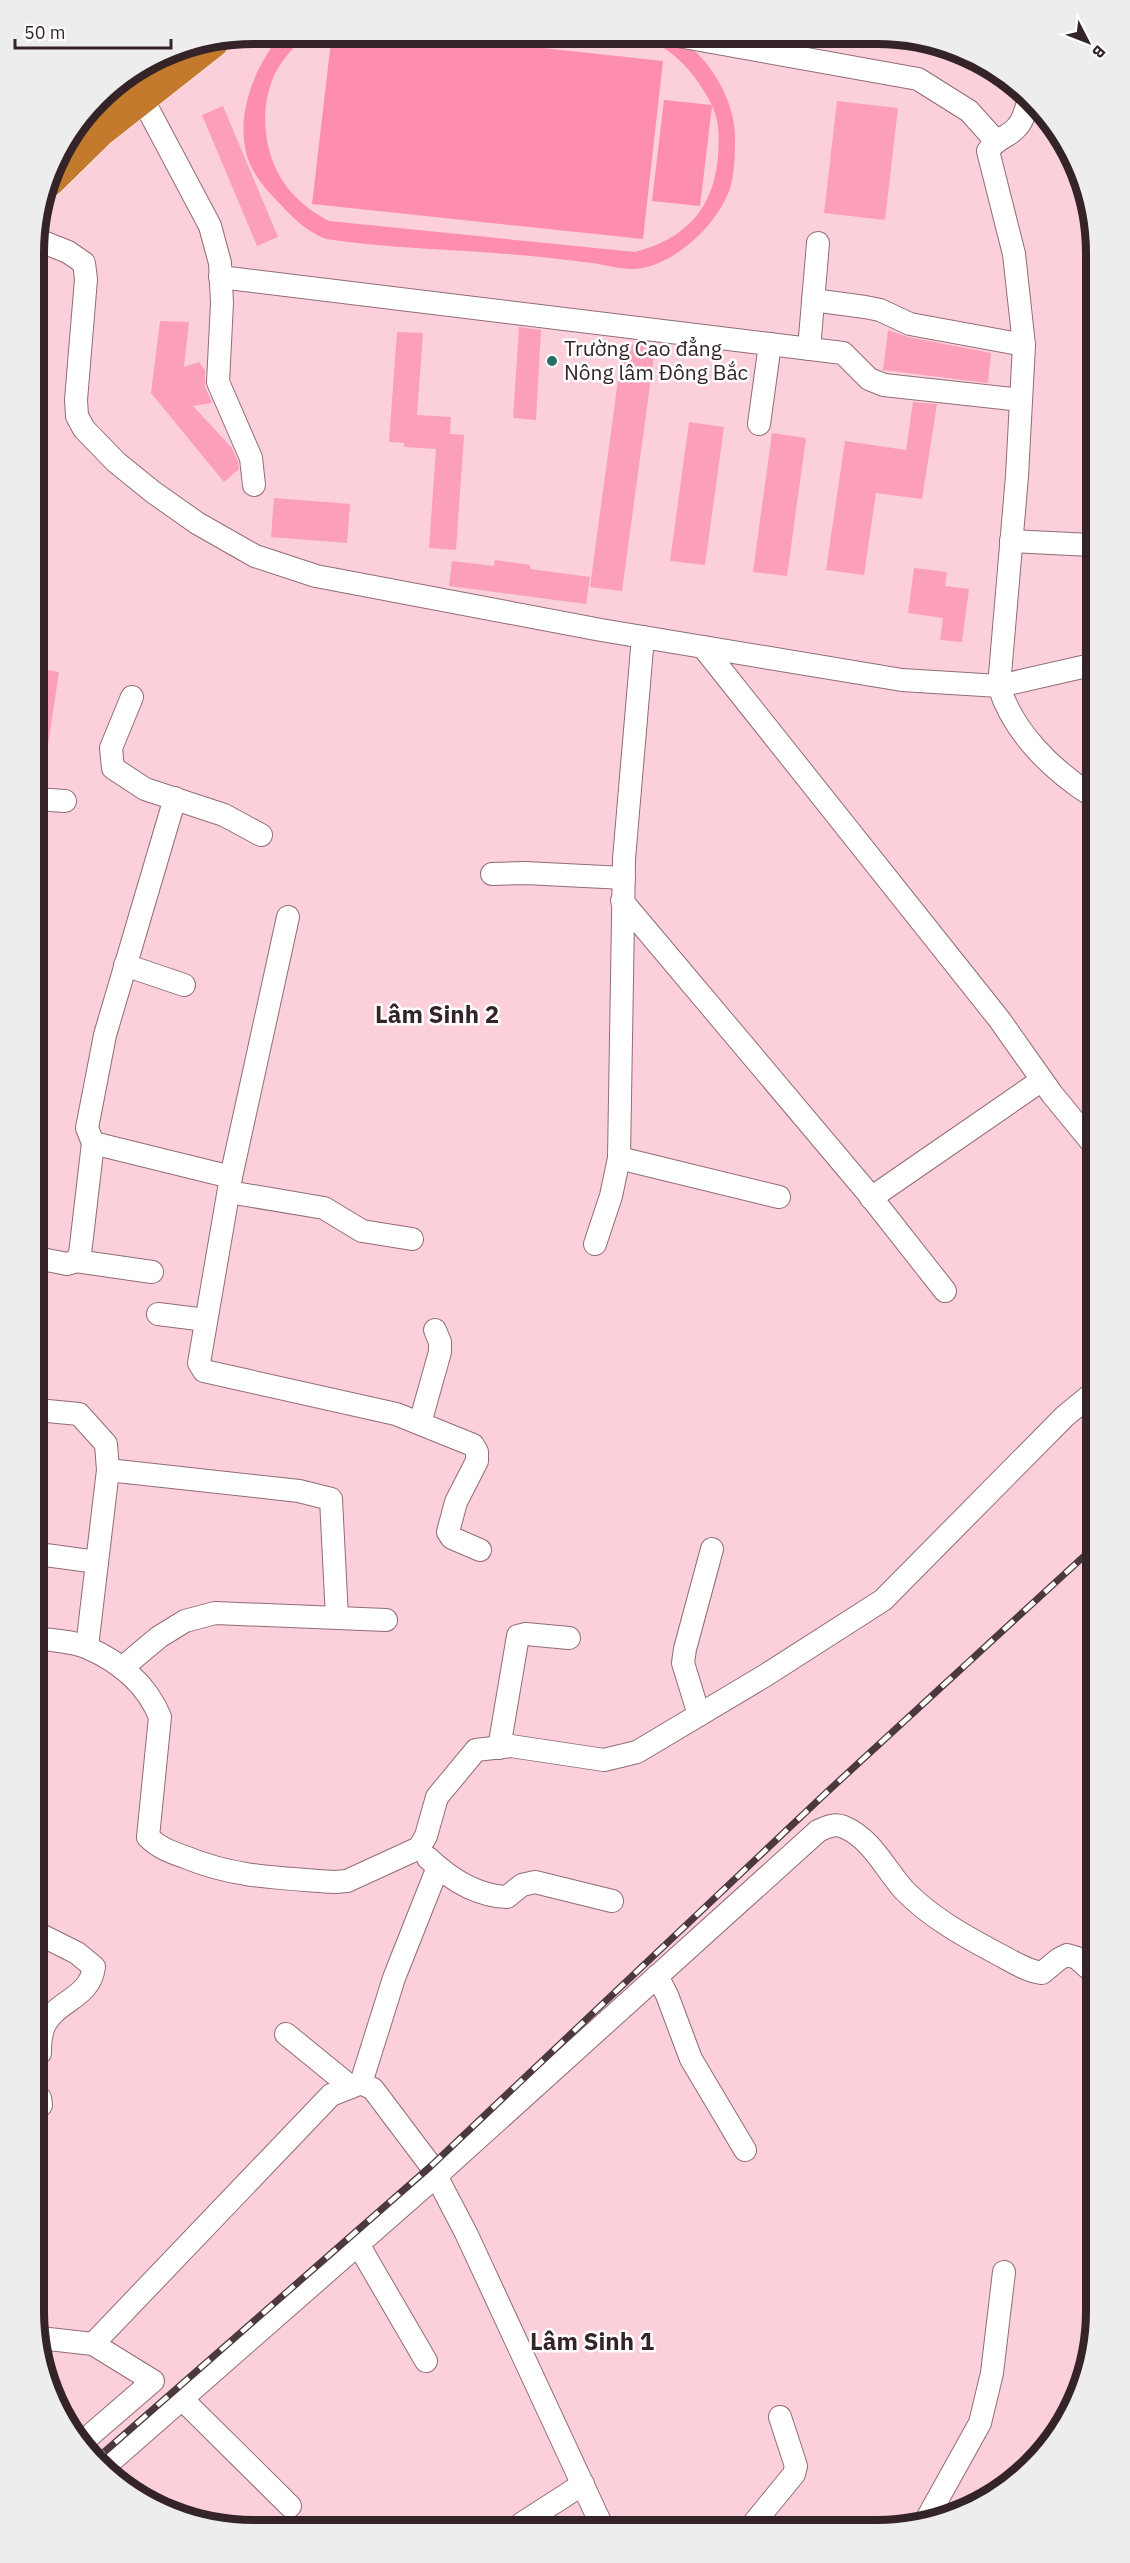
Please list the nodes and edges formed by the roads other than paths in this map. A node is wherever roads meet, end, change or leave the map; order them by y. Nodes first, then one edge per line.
1 (723, 44) edge
2 (201, 50) edge
3 (141, 96) junction
4 (1026, 106) edge
5 (995, 140) junction
6 (61, 168) edge
7 (44, 242) edge
8 (818, 243) dead end
9 (220, 277) junction
10 (813, 300) junction
11 (770, 344) junction
12 (1024, 345) junction
13 (809, 349) junction
14 (1021, 400) junction
15 (759, 424) dead end
16 (254, 485) dead end
17 (1011, 541) junction
18 (1086, 545) edge
19 (643, 637) junction
20 (703, 647) junction
21 (1086, 666) edge
22 (999, 686) junction
23 (132, 697) dead end
24 (1086, 792) edge
25 (175, 798) junction
26 (44, 800) edge
27 (65, 801) dead end
28 (261, 835) dead end
29 (492, 874) dead end
30 (624, 878) junction
31 (622, 901) junction
32 (288, 917) dead end
33 (125, 965) junction
34 (184, 985) dead end
35 (1042, 1080) junction
36 (1086, 1135) edge
37 (93, 1143) junction
38 (619, 1158) junction
39 (230, 1184) junction
40 (779, 1197) dead end
41 (871, 1198) junction
42 (412, 1239) dead end
43 (595, 1244) dead end
44 (44, 1259) edge
45 (76, 1261) junction
46 (152, 1272) dead end
47 (945, 1291) dead end
48 (158, 1314) dead end
49 (206, 1320) junction
50 (435, 1330) dead end
51 (1086, 1399) edge
52 (44, 1411) edge
53 (420, 1423) junction
54 (108, 1470) junction
55 (712, 1549) dead end
56 (480, 1550) dead end
57 (44, 1555) edge
58 (97, 1562) junction
59 (337, 1618) junction
60 (386, 1620) dead end
61 (569, 1638) dead end
62 (44, 1639) edge
63 (87, 1647) junction
64 (122, 1668) junction
65 (699, 1715) junction
66 (499, 1748) junction
67 (419, 1848) junction
68 (438, 1867) junction
69 (612, 1901) dead end
70 (44, 1936) edge
71 (1086, 1966) edge
72 (657, 1976) junction
73 (44, 2025) edge
74 (286, 2034) dead end
75 (356, 2085) junction
76 (745, 2150) dead end
77 (436, 2176) junction
78 (358, 2244) junction
79 (1004, 2272) dead end
80 (45, 2339) edge
81 (93, 2344) junction
82 (426, 2361) dead end
83 (182, 2398) junction
84 (780, 2417) dead end
85 (87, 2438) edge
86 (109, 2462) edge
87 (583, 2484) junction
88 (290, 2506) dead end
89 (931, 2512) edge
90 (527, 2520) edge
91 (599, 2520) edge
92 (756, 2520) edge

1 - 5 street
2 - 3 highway
3 - 6 highway
3 - 9 street
4 - 5 street
5 - 12 street
7 - 19 street
8 - 10 street
9 - 11 street
9 - 16 street
10 - 12 street
10 - 13 street
11 - 13 street
11 - 15 street
12 - 14 street
13 - 14 street
14 - 17 street
17 - 18 street
17 - 22 street
19 - 20 street
19 - 30 street
20 - 22 street
20 - 35 street
21 - 22 street
22 - 24 street
23 - 25 street
25 - 28 street
25 - 33 street
26 - 27 street
29 - 30 street
30 - 31 street
31 - 38 street
31 - 41 street
32 - 39 street
33 - 34 street
33 - 37 street
35 - 36 street
35 - 41 street
37 - 39 street
37 - 45 street
38 - 40 street
38 - 43 street
39 - 42 street
39 - 49 street
41 - 47 street
44 - 45 street
45 - 46 street
48 - 49 street
49 - 53 street
50 - 53 street
51 - 65 street
52 - 54 street
53 - 56 street
54 - 58 street
54 - 59 street
55 - 65 street
57 - 58 street
58 - 63 street
59 - 60 street
59 - 64 street
61 - 66 street
62 - 63 street
63 - 64 street
64 - 67 street
65 - 66 street
66 - 67 street
67 - 68 street
68 - 69 street
68 - 75 street
70 - 73 street
71 - 72 street
72 - 76 street
72 - 77 street
74 - 75 street
75 - 77 street
75 - 81 street
77 - 78 street
77 - 87 street
78 - 82 street
78 - 83 street
79 - 89 street
80 - 81 street
81 - 85 street
83 - 86 street
83 - 88 street
84 - 92 street
87 - 90 street
87 - 91 street

